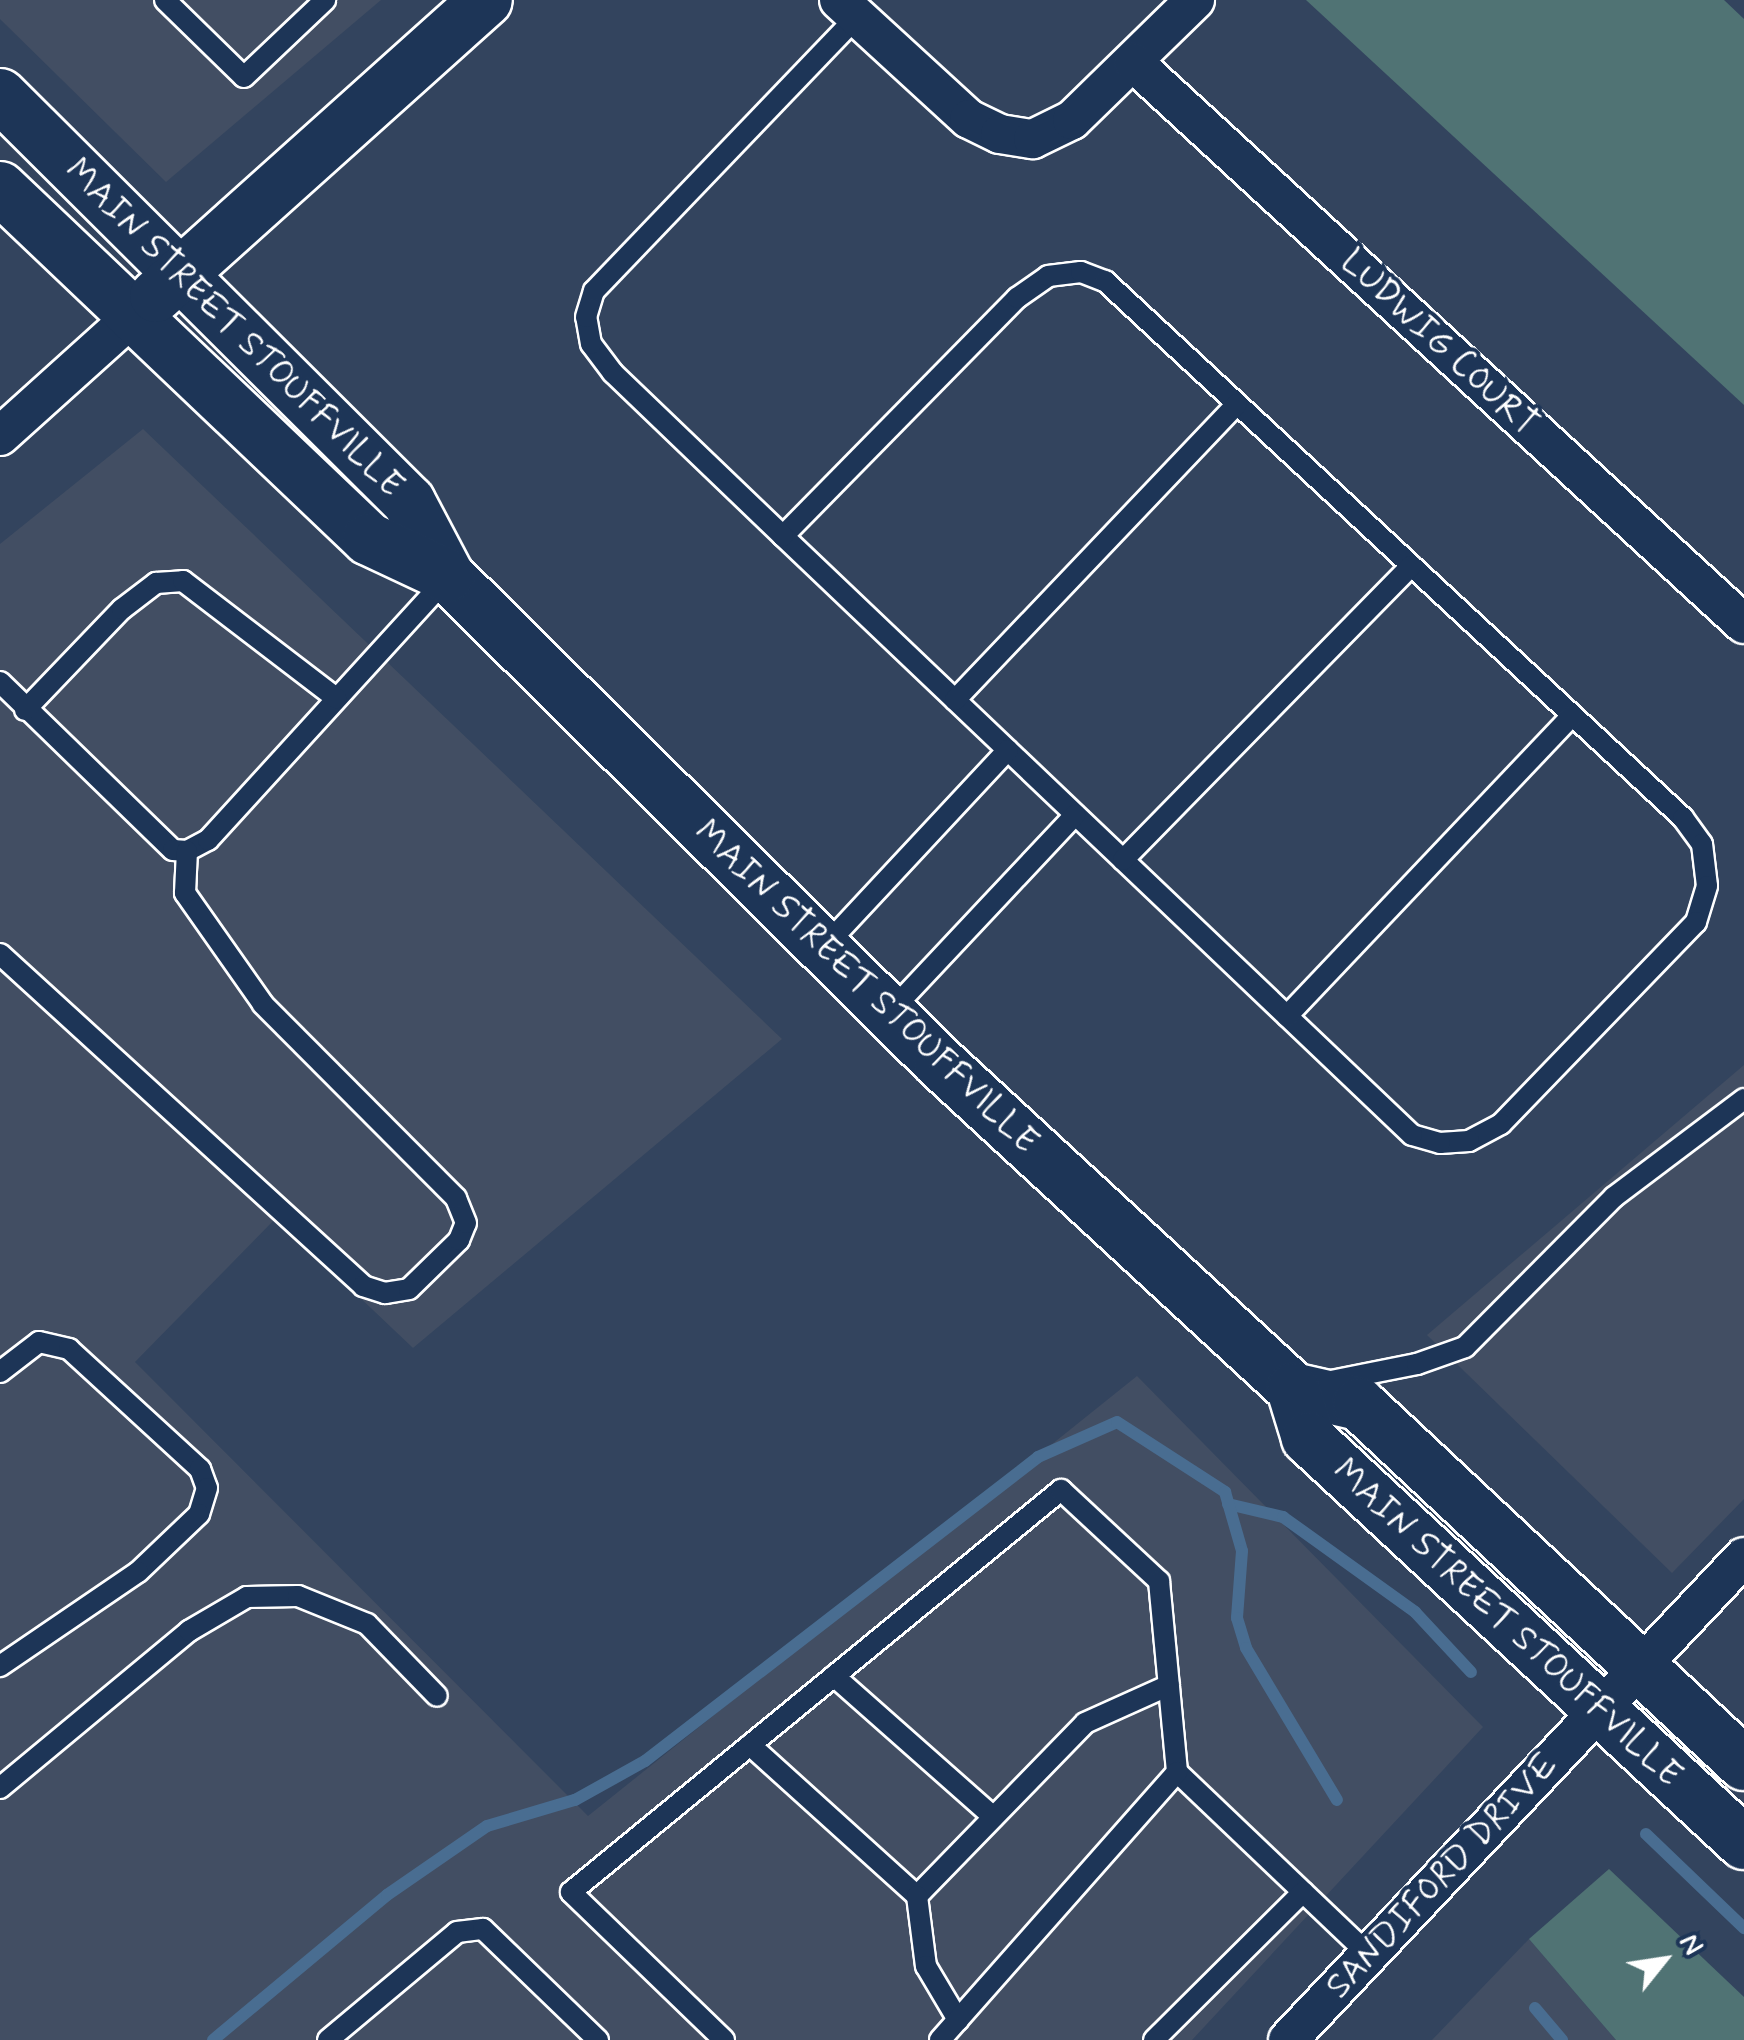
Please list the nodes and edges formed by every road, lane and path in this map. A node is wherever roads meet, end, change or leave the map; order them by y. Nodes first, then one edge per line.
1 (165, 0) edge
2 (325, 0) edge
3 (486, 0) edge
4 (1195, 0) edge
5 (856, 6) edge
6 (1133, 62) junction
7 (0, 95) edge
8 (0, 188) edge
9 (181, 274) junction
10 (132, 317) junction
11 (1237, 404) junction
12 (0, 436) edge
13 (783, 536) junction
14 (1411, 566) junction
15 (448, 576) junction
16 (1744, 624) edge
17 (0, 682) edge
18 (336, 698) junction
19 (955, 700) junction
20 (24, 710) junction
21 (1572, 716) junction
22 (1008, 750) junction
23 (1075, 814) junction
24 (186, 851) junction
25 (1123, 860) junction
26 (822, 949) junction
27 (0, 954) edge
28 (890, 1014) junction
29 (1286, 1016) junction
30 (1744, 1099) edge
31 (0, 1372) edge
32 (1293, 1389) junction
33 (1744, 1556) edge
34 (0, 1666) edge
35 (1641, 1668) junction
36 (834, 1676) junction
37 (1169, 1684) junction
38 (437, 1696) dead end
39 (1596, 1711) junction
40 (750, 1745) junction
41 (1744, 1764) edge
42 (1177, 1772) junction
43 (0, 1788) edge
44 (992, 1816) junction
45 (1744, 1844) edge
46 (1303, 1892) junction
47 (917, 1896) junction
48 (1368, 1954) junction
49 (958, 2020) junction
50 (328, 2040) edge
51 (598, 2040) edge
52 (724, 2040) edge
53 (940, 2040) edge
54 (1154, 2040) edge
55 (1288, 2040) edge

1 - 2 lane
3 - 9 main road
4 - 6 street
5 - 6 street
5 - 13 lane
6 - 16 street, LUDWIG COURT
7 - 9 main road, MAIN STREET STOUFFVILLE
8 - 10 main road, MAIN STREET STOUFFVILLE
9 - 10 main road
9 - 15 main road, MAIN STREET STOUFFVILLE
10 - 12 street
10 - 15 main road, MAIN STREET STOUFFVILLE
11 - 13 lane
11 - 14 lane
11 - 19 lane
13 - 19 lane
14 - 21 lane
14 - 25 lane
15 - 18 lane
15 - 26 main road, MAIN STREET STOUFFVILLE
17 - 20 lane
18 - 20 lane
18 - 24 lane
19 - 22 lane
20 - 24 lane
21 - 29 lane
21 - 29 lane
22 - 23 lane
22 - 26 lane
23 - 25 lane
23 - 28 lane
24 - 27 lane
25 - 29 lane
26 - 28 main road, MAIN STREET STOUFFVILLE
28 - 32 main road, MAIN STREET STOUFFVILLE
30 - 32 lane
31 - 34 lane
32 - 35 main road, MAIN STREET STOUFFVILLE
32 - 39 main road, MAIN STREET STOUFFVILLE
33 - 35 street, SANDIFORD DRIVE
35 - 39 street, SANDIFORD DRIVE
35 - 41 main road, MAIN STREET STOUFFVILLE
36 - 37 lane
36 - 40 lane
36 - 44 lane
37 - 42 lane
37 - 44 lane
38 - 43 lane
39 - 45 main road, MAIN STREET STOUFFVILLE
39 - 48 street, SANDIFORD DRIVE
40 - 47 lane
40 - 52 lane
42 - 46 lane
42 - 49 lane
44 - 47 lane
46 - 48 lane
46 - 54 lane
47 - 49 lane
48 - 55 street, SANDIFORD DRIVE
49 - 53 lane
50 - 51 lane

